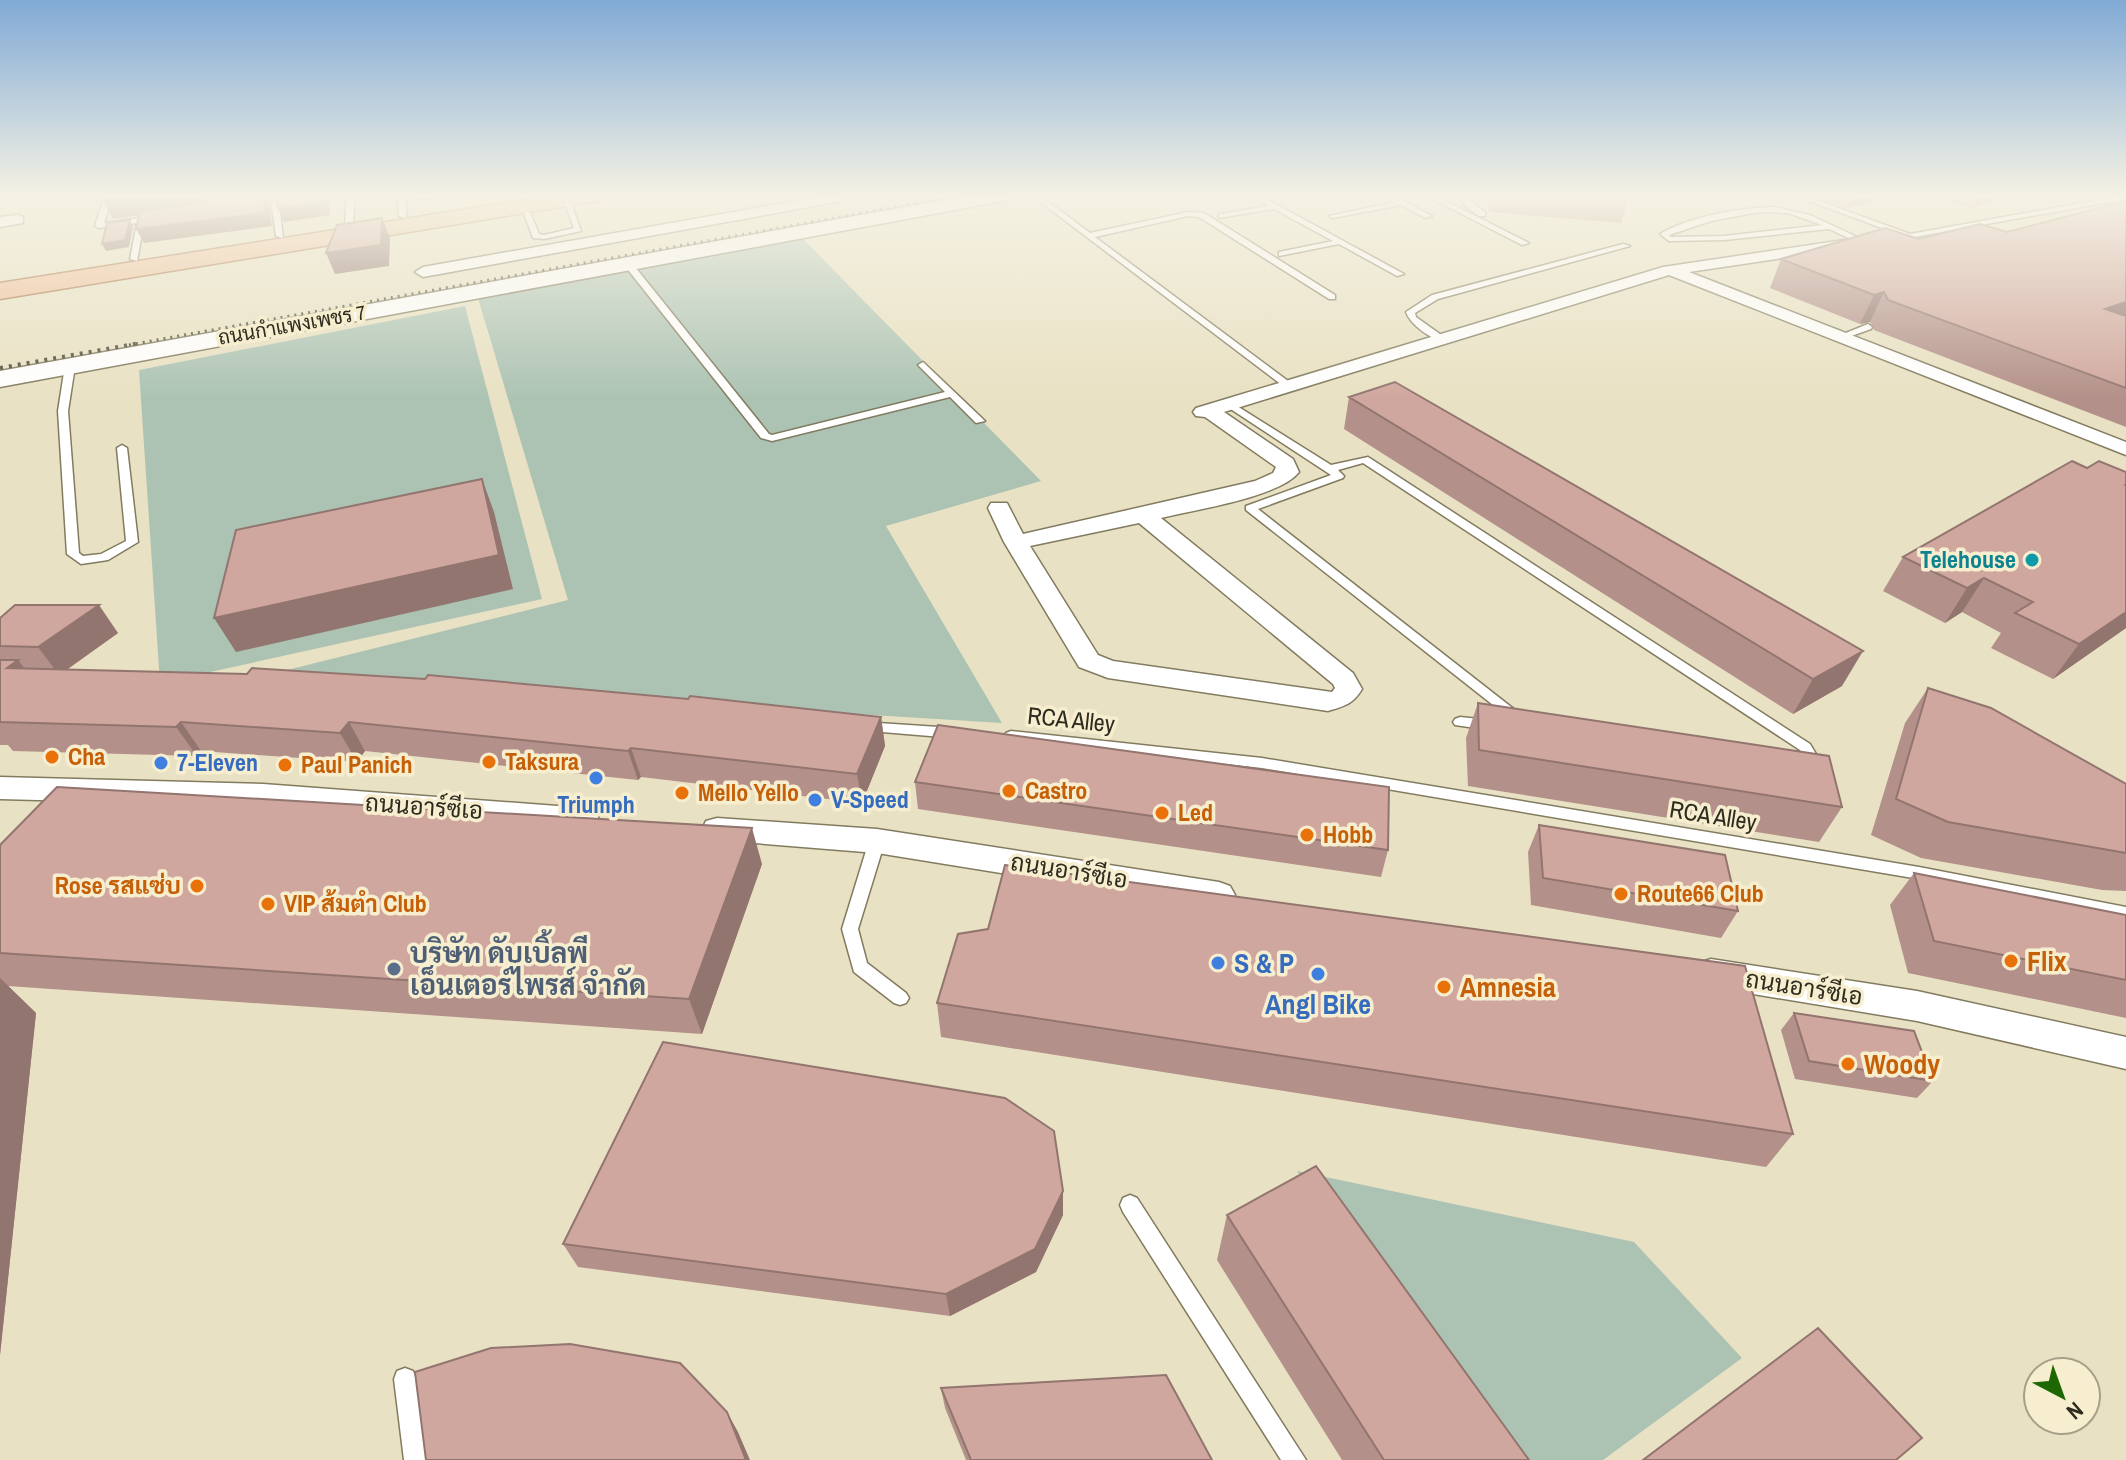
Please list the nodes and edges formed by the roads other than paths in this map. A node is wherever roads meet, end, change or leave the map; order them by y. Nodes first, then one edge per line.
1 (115, 262) edge
2 (173, 262) edge
3 (472, 262) edge
4 (638, 262) edge
5 (1124, 262) edge
6 (1276, 262) edge
7 (1377, 262) edge
8 (1566, 262) edge
9 (1724, 262) edge
10 (628, 264) junction
11 (1669, 270) junction
12 (423, 272) dead end
13 (1400, 274) dead end
14 (0, 281) edge
15 (0, 291) edge
16 (1332, 297) dead end
17 (1868, 327) dead end
18 (1840, 337) junction
19 (1441, 339) junction
20 (923, 365) dead end
21 (70, 366) junction
22 (0, 379) edge
23 (1289, 386) junction
24 (951, 394) junction
25 (1214, 409) junction
26 (980, 421) dead end
27 (122, 448) dead end
28 (2126, 449) edge
29 (1330, 469) junction
30 (999, 508) dead end
31 (1145, 516) junction
32 (1016, 542) junction
33 (1460, 722) dead end
34 (845, 726) edge
35 (971, 734) edge
36 (1002, 736) edge
37 (1803, 767) edge
38 (0, 788) edge
39 (609, 821) edge
40 (688, 827) edge
41 (877, 841) junction
42 (1255, 901) edge
43 (2126, 913) edge
44 (1681, 968) edge
45 (900, 998) dead end
46 (2126, 1053) edge
47 (1130, 1205) dead end
48 (405, 1379) dead end
49 (416, 1460) edge
50 (1294, 1460) edge

1 - 14 main road
2 - 15 main road
3 - 12 street
4 - 10 street, ถนนกำแพงเพชร 7
5 - 23 lane
6 - 16 lane
7 - 13 lane
8 - 19 lane
9 - 11 street
10 - 21 street, ถนนกำแพงเพชร 7
10 - 24 lane
11 - 18 street
11 - 19 street
17 - 18 lane
18 - 28 street
19 - 23 street
20 - 24 lane
21 - 22 street, ถนนกำแพงเพชร 7
21 - 27 lane
23 - 25 street
24 - 26 lane
25 - 29 lane
25 - 31 street
29 - 33 lane
29 - 37 lane
30 - 32 street
31 - 32 street
31 - 32 street
34 - 35 lane
36 - 43 lane, RCA Alley
38 - 39 street, ถนนอาร์ซีเอ
40 - 41 street, ถนนอาร์ซีเอ
41 - 42 street, ถนนอาร์ซีเอ
41 - 45 lane
44 - 46 street, ถนนอาร์ซีเอ
47 - 50 lane
48 - 49 lane

